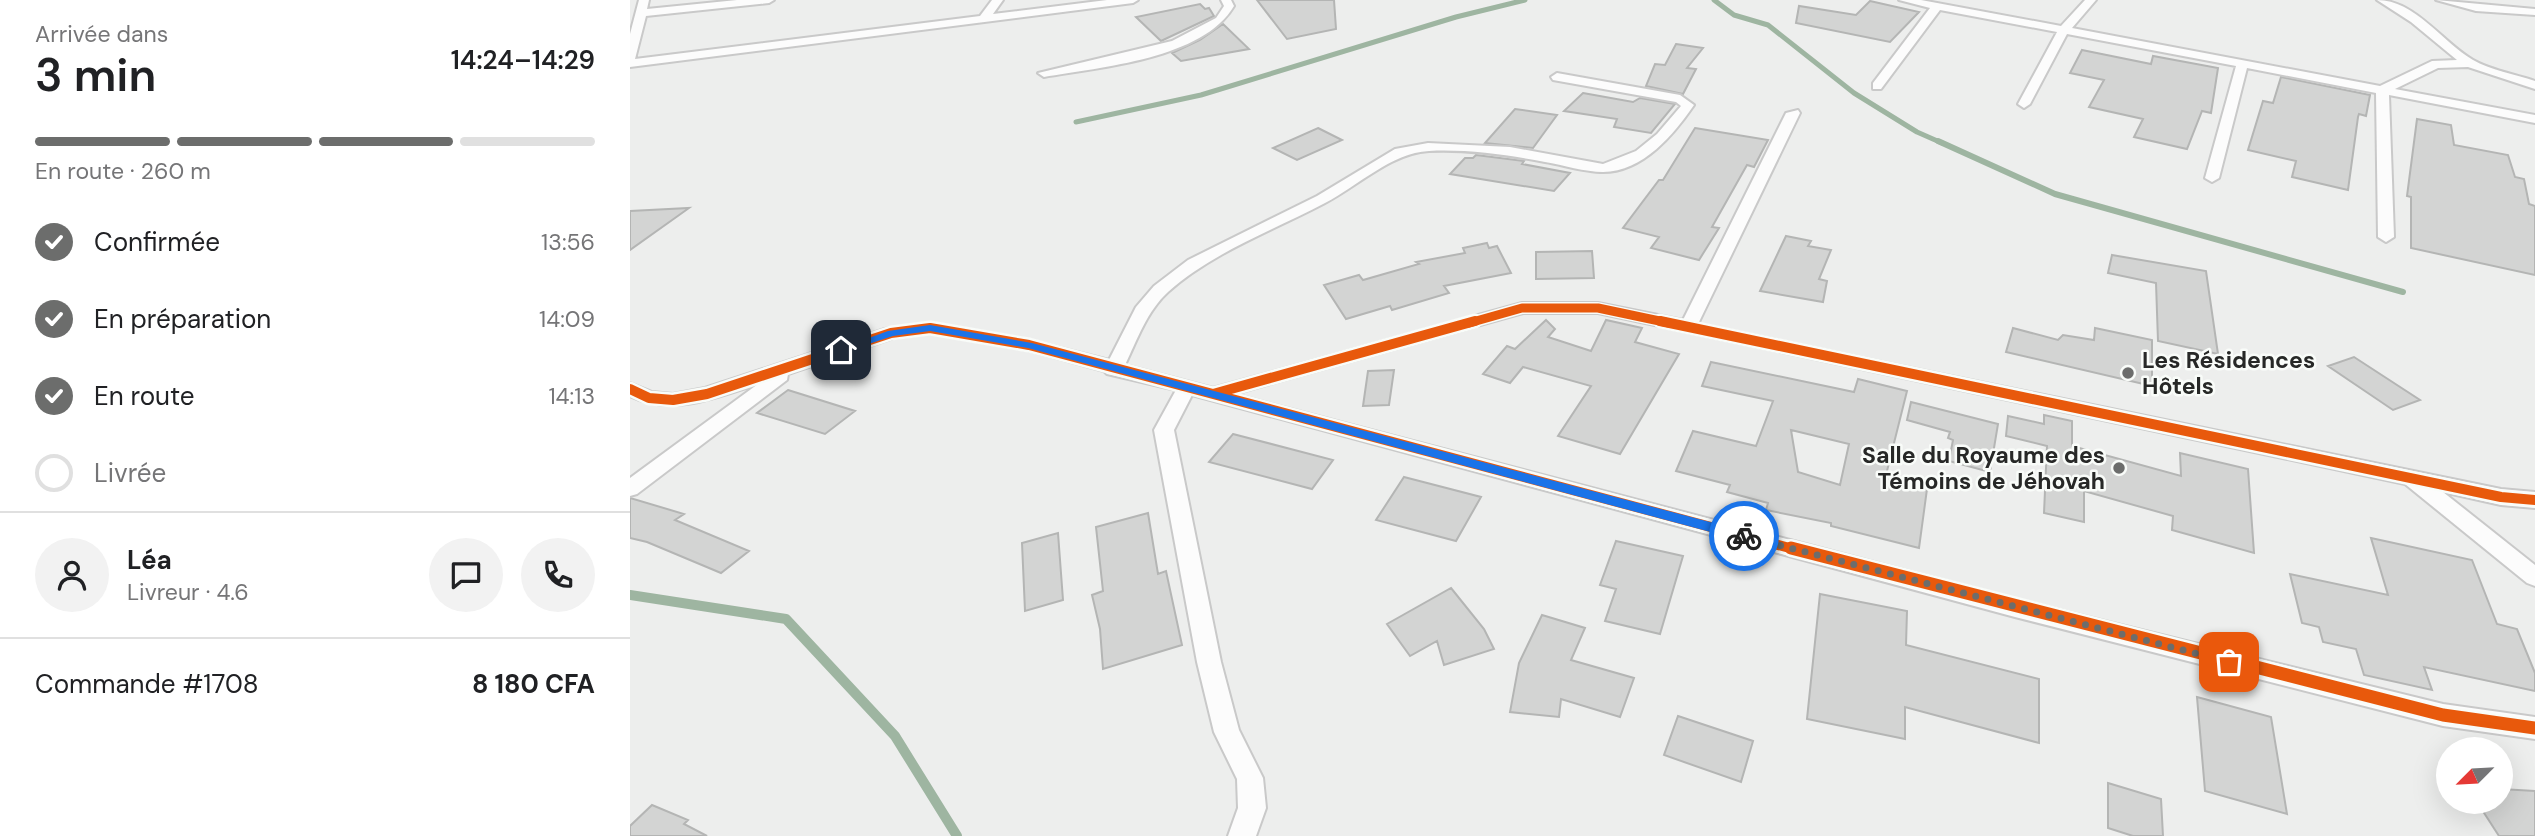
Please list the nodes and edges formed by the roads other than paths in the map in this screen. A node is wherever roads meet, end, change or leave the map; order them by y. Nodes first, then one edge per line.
1 (644, 0) edge
2 (769, 0) edge
3 (998, 0) edge
4 (1133, 0) edge
5 (1226, 0) edge
6 (1904, 0) edge
7 (2091, 0) edge
8 (2382, 0) edge
9 (2441, 0) edge
10 (1963, 5) edge
11 (1937, 7) junction
12 (2535, 12) edge
13 (642, 13) junction
14 (983, 19) junction
15 (2063, 31) junction
16 (630, 57) edge
17 (630, 63) edge
18 (2469, 63) junction
19 (2242, 66) junction
20 (1044, 73) dead end
21 (1557, 77) dead end
22 (2535, 85) edge
23 (1877, 86) dead end
24 (2382, 90) junction
25 (2024, 104) dead end
26 (1793, 113) dead end
27 (2535, 120) edge
28 (2212, 178) dead end
29 (2386, 237) dead end
30 (1688, 327) junction
31 (791, 367) junction
32 (1113, 370) junction
33 (630, 389) edge
34 (1186, 389) junction
35 (1213, 394) junction
36 (2409, 476) junction
37 (630, 489) edge
38 (2535, 500) edge
39 (2535, 577) edge
40 (2535, 728) edge
41 (1242, 836) edge

1 - 13 street
2 - 13 street
3 - 14 street
4 - 14 street
5 - 20 street
6 - 11 street
7 - 15 street
8 - 18 street
9 - 12 street
10 - 11 street
10 - 15 street
11 - 23 street
13 - 16 street
14 - 17 street
15 - 19 street
15 - 25 street
18 - 22 street
18 - 24 street
19 - 24 street
19 - 28 street
21 - 32 street
24 - 27 street
24 - 29 street
26 - 30 street
30 - 35 street
30 - 36 street
31 - 32 street
31 - 33 street
31 - 37 street
32 - 34 street
34 - 35 street
34 - 41 street
35 - 40 street
36 - 38 street
36 - 39 street

